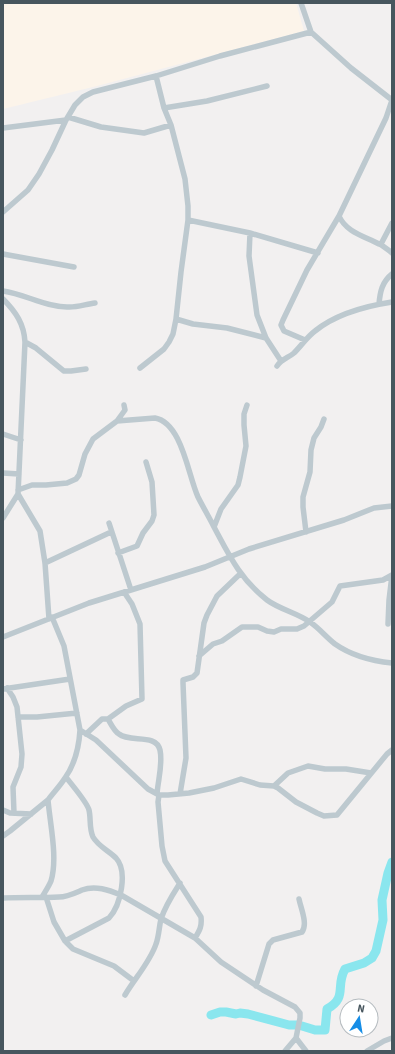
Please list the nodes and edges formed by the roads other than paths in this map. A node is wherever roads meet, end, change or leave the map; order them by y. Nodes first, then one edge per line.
1 (301, 3) edge
2 (311, 32) junction
3 (156, 76) junction
4 (267, 86) dead end
5 (164, 108) junction
6 (67, 119) junction
7 (171, 125) junction
8 (3, 128) edge
9 (3, 212) edge
10 (339, 216) junction
11 (188, 220) junction
12 (392, 223) edge
13 (250, 233) junction
14 (381, 244) junction
15 (318, 253) junction
16 (392, 253) edge
17 (3, 254) edge
18 (74, 267) dead end
19 (392, 274) edge
20 (3, 291) edge
21 (3, 299) edge
22 (392, 302) edge
23 (95, 303) dead end
24 (379, 304) junction
25 (176, 319) junction
26 (266, 338) junction
27 (305, 340) junction
28 (25, 342) junction
29 (281, 360) junction
30 (277, 366) dead end
31 (140, 368) dead end
32 (86, 369) dead end
33 (247, 404) dead end
34 (124, 405) dead end
35 (324, 420) dead end
36 (117, 421) junction
37 (3, 434) edge
38 (20, 440) junction
39 (146, 462) dead end
40 (3, 473) edge
41 (19, 474) junction
42 (18, 492) junction
43 (392, 506) edge
44 (3, 518) edge
45 (109, 523) dead end
46 (214, 526) junction
47 (111, 532) junction
48 (306, 532) junction
49 (118, 553) junction
50 (230, 558) junction
51 (46, 563) junction
52 (240, 574) junction
53 (392, 575) edge
54 (131, 590) junction
55 (124, 592) junction
56 (50, 618) junction
57 (310, 621) junction
58 (388, 624) dead end
59 (3, 637) edge
60 (199, 656) junction
61 (392, 663) edge
62 (70, 679) junction
63 (5, 689) edge
64 (77, 713) junction
65 (18, 717) junction
66 (108, 719) junction
67 (80, 730) junction
68 (86, 734) junction
69 (392, 750) edge
70 (371, 773) junction
71 (66, 777) junction
72 (274, 786) junction
73 (158, 794) junction
74 (180, 794) junction
75 (48, 800) junction
76 (3, 810) edge
77 (14, 813) junction
78 (31, 814) junction
79 (3, 836) edge
80 (180, 883) junction
81 (121, 895) junction
82 (3, 898) edge
83 (44, 898) junction
84 (299, 899) dead end
85 (161, 919) junction
86 (195, 938) junction
87 (65, 941) junction
88 (134, 981) junction
89 (256, 986) junction
90 (125, 995) dead end
91 (296, 1038) junction
92 (392, 1038) edge
93 (285, 1051) edge
94 (306, 1051) edge
95 (367, 1051) edge

1 - 2 street
2 - 3 street
2 - 10 street
3 - 5 street
3 - 6 street
4 - 5 street
5 - 7 street
6 - 7 street
6 - 8 street
6 - 9 street
7 - 11 street
10 - 14 street
10 - 15 street
11 - 13 street
11 - 25 street
12 - 14 street
13 - 15 street
13 - 26 street
14 - 16 street
15 - 27 street
17 - 18 street
19 - 24 street
20 - 23 street
21 - 28 street
22 - 24 street
24 - 27 street
25 - 26 street
25 - 31 street
26 - 29 street
27 - 29 street
28 - 32 street
28 - 38 street
29 - 30 street
33 - 46 street
34 - 36 street
35 - 48 street
36 - 42 street
36 - 46 street
37 - 38 street
38 - 41 street
39 - 49 street
40 - 41 street
41 - 42 street
42 - 44 street
42 - 51 street
43 - 48 street
45 - 47 street
46 - 50 street
47 - 49 street
47 - 51 street
48 - 50 street
49 - 54 street
50 - 52 street
50 - 54 street
51 - 56 street
52 - 57 street
52 - 60 street
53 - 57 street
53 - 58 street
54 - 55 street
55 - 56 street
55 - 66 street
56 - 59 street
56 - 62 street
57 - 60 street
57 - 61 street
60 - 74 street
62 - 63 street
62 - 64 street
63 - 65 street
64 - 65 street
64 - 67 street
65 - 77 street
66 - 68 street
66 - 73 street
67 - 68 street
67 - 71 street
68 - 73 street
69 - 70 street
70 - 72 street
70 - 72 street
71 - 75 street
71 - 81 street
72 - 74 street
73 - 74 street
73 - 80 street
75 - 78 street
75 - 83 street
76 - 77 street
77 - 78 street
78 - 79 street
80 - 85 street
80 - 86 street
81 - 83 street
81 - 85 street
81 - 87 street
82 - 83 street
83 - 87 street
84 - 89 street
85 - 86 street
85 - 88 street
86 - 89 street
87 - 88 street
88 - 90 street
89 - 91 street
91 - 93 street
91 - 94 street
92 - 95 street

